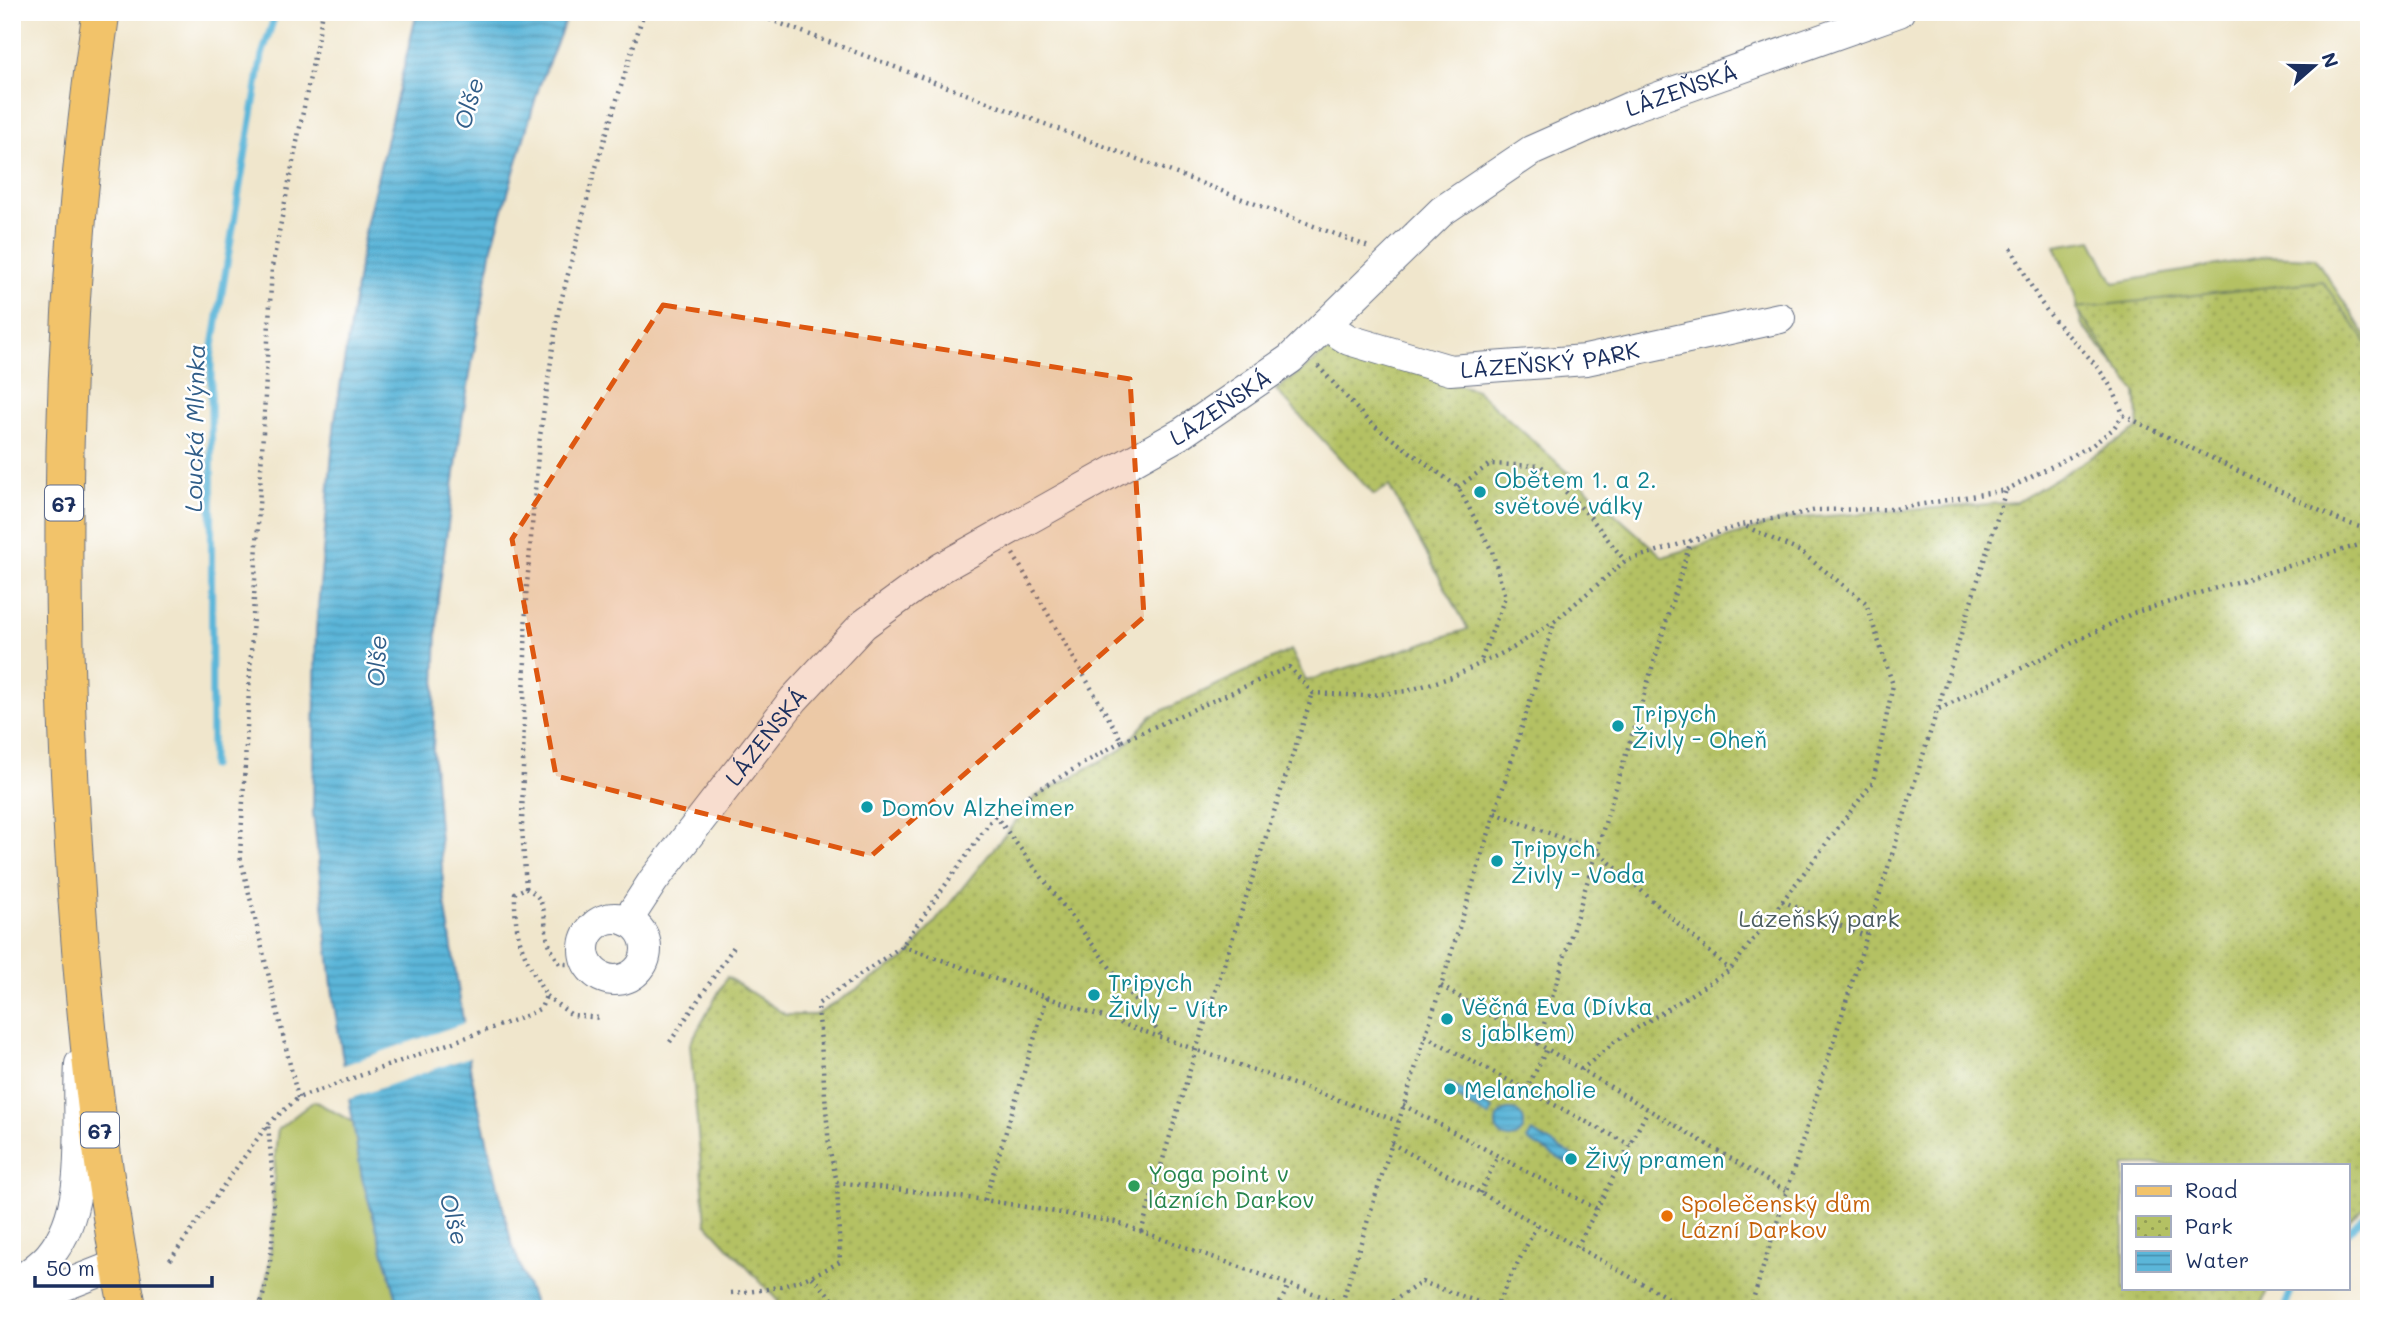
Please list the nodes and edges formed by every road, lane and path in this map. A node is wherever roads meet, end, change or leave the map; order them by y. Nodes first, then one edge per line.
1 (101, 12) edge
2 (323, 12) edge
3 (644, 12) edge
4 (750, 12) edge
5 (1899, 12) edge
6 (2011, 248) dead end
7 (1397, 255) junction
8 (1780, 318) dead end
9 (1325, 325) junction
10 (1301, 347) junction
11 (2123, 415) junction
12 (1458, 486) junction
13 (2006, 490) junction
14 (1742, 525) junction
15 (2369, 530) edge
16 (1001, 534) junction
17 (1691, 540) junction
18 (2369, 542) edge
19 (1625, 561) junction
20 (1556, 620) junction
21 (1480, 664) junction
22 (1312, 694) junction
23 (1938, 709) junction
24 (1122, 741) junction
25 (1495, 813) junction
26 (995, 815) junction
27 (1597, 851) junction
28 (526, 888) junction
29 (1782, 901) junction
30 (628, 921) junction
31 (1866, 936) junction
32 (735, 945) dead end
33 (902, 946) junction
34 (587, 964) junction
35 (1730, 970) junction
36 (1441, 986) junction
37 (85, 994) junction
38 (546, 996) junction
39 (1047, 997) junction
40 (599, 1017) dead end
41 (1425, 1036) junction
42 (1163, 1038) junction
43 (670, 1042) dead end
44 (1538, 1044) junction
45 (1547, 1049) junction
46 (1196, 1050) junction
47 (1581, 1070) junction
48 (1526, 1090) junction
49 (298, 1098) junction
50 (1403, 1105) junction
51 (1648, 1110) junction
52 (1398, 1121) junction
53 (268, 1124) junction
54 (1391, 1143) junction
55 (1630, 1145) junction
56 (1498, 1156) junction
57 (837, 1182) junction
58 (1787, 1192) junction
59 (1480, 1193) junction
60 (985, 1200) junction
61 (1597, 1209) junction
62 (1537, 1225) junction
63 (1141, 1232) junction
64 (1577, 1247) junction
65 (170, 1259) dead end
66 (119, 1264) junction
67 (812, 1277) junction
68 (1289, 1285) junction
69 (12, 1286) edge
70 (731, 1293) dead end
71 (1342, 1303) junction
72 (12, 1306) edge
73 (1685, 1308) edge
74 (128, 1309) edge
75 (259, 1309) edge
76 (842, 1309) edge
77 (1277, 1309) edge
78 (1357, 1309) edge
79 (1381, 1309) edge
80 (1750, 1309) edge

1 - 37 main road, 67
2 - 49 path
3 - 28 path
4 - 7 path
5 - 7 street, LÁZEŇSKÁ
6 - 11 path
7 - 9 street, LÁZEŇSKÁ
8 - 9 street, LÁZEŇSKÝ PARK
9 - 10 street, LÁZEŇSKÁ
10 - 12 path
10 - 16 street, LÁZEŇSKÁ
11 - 13 path
11 - 15 path
12 - 19 path
12 - 21 path
13 - 14 path
13 - 23 path
14 - 17 path
14 - 29 path
16 - 24 path
16 - 30 street, LÁZEŇSKÁ
17 - 19 path
17 - 27 path
18 - 23 path
19 - 20 path
20 - 21 path
20 - 25 path
21 - 22 path
22 - 24 path
22 - 46 path
23 - 31 path
24 - 26 path
25 - 27 path
25 - 36 path
26 - 33 path
26 - 42 path
27 - 35 path
27 - 44 path
28 - 34 path
28 - 38 path
29 - 31 path
29 - 35 path
30 - 34 street
30 - 34 street
31 - 58 path
32 - 43 path
33 - 39 path
33 - 57 path
35 - 47 path
36 - 41 path
36 - 44 path
37 - 66 main road, 67
37 - 69 street
38 - 40 path
38 - 49 path
39 - 42 path
39 - 60 path
41 - 48 path
41 - 50 path
42 - 46 path
44 - 45 path
45 - 47 path
45 - 48 path
46 - 52 path
46 - 63 path
47 - 51 path
48 - 55 path
49 - 53 path
50 - 52 path
50 - 56 path
51 - 55 path
51 - 58 path
52 - 54 path
53 - 65 path
53 - 75 path
54 - 59 path
54 - 71 path
55 - 61 path
56 - 59 path
56 - 61 path
57 - 60 path
57 - 67 path
58 - 80 path
59 - 62 path
60 - 63 path
61 - 64 path
62 - 64 path
62 - 79 path
63 - 68 path
64 - 73 path
66 - 72 street
66 - 74 main road, 67
67 - 70 path
67 - 76 path
68 - 71 path
68 - 77 path
71 - 78 path

